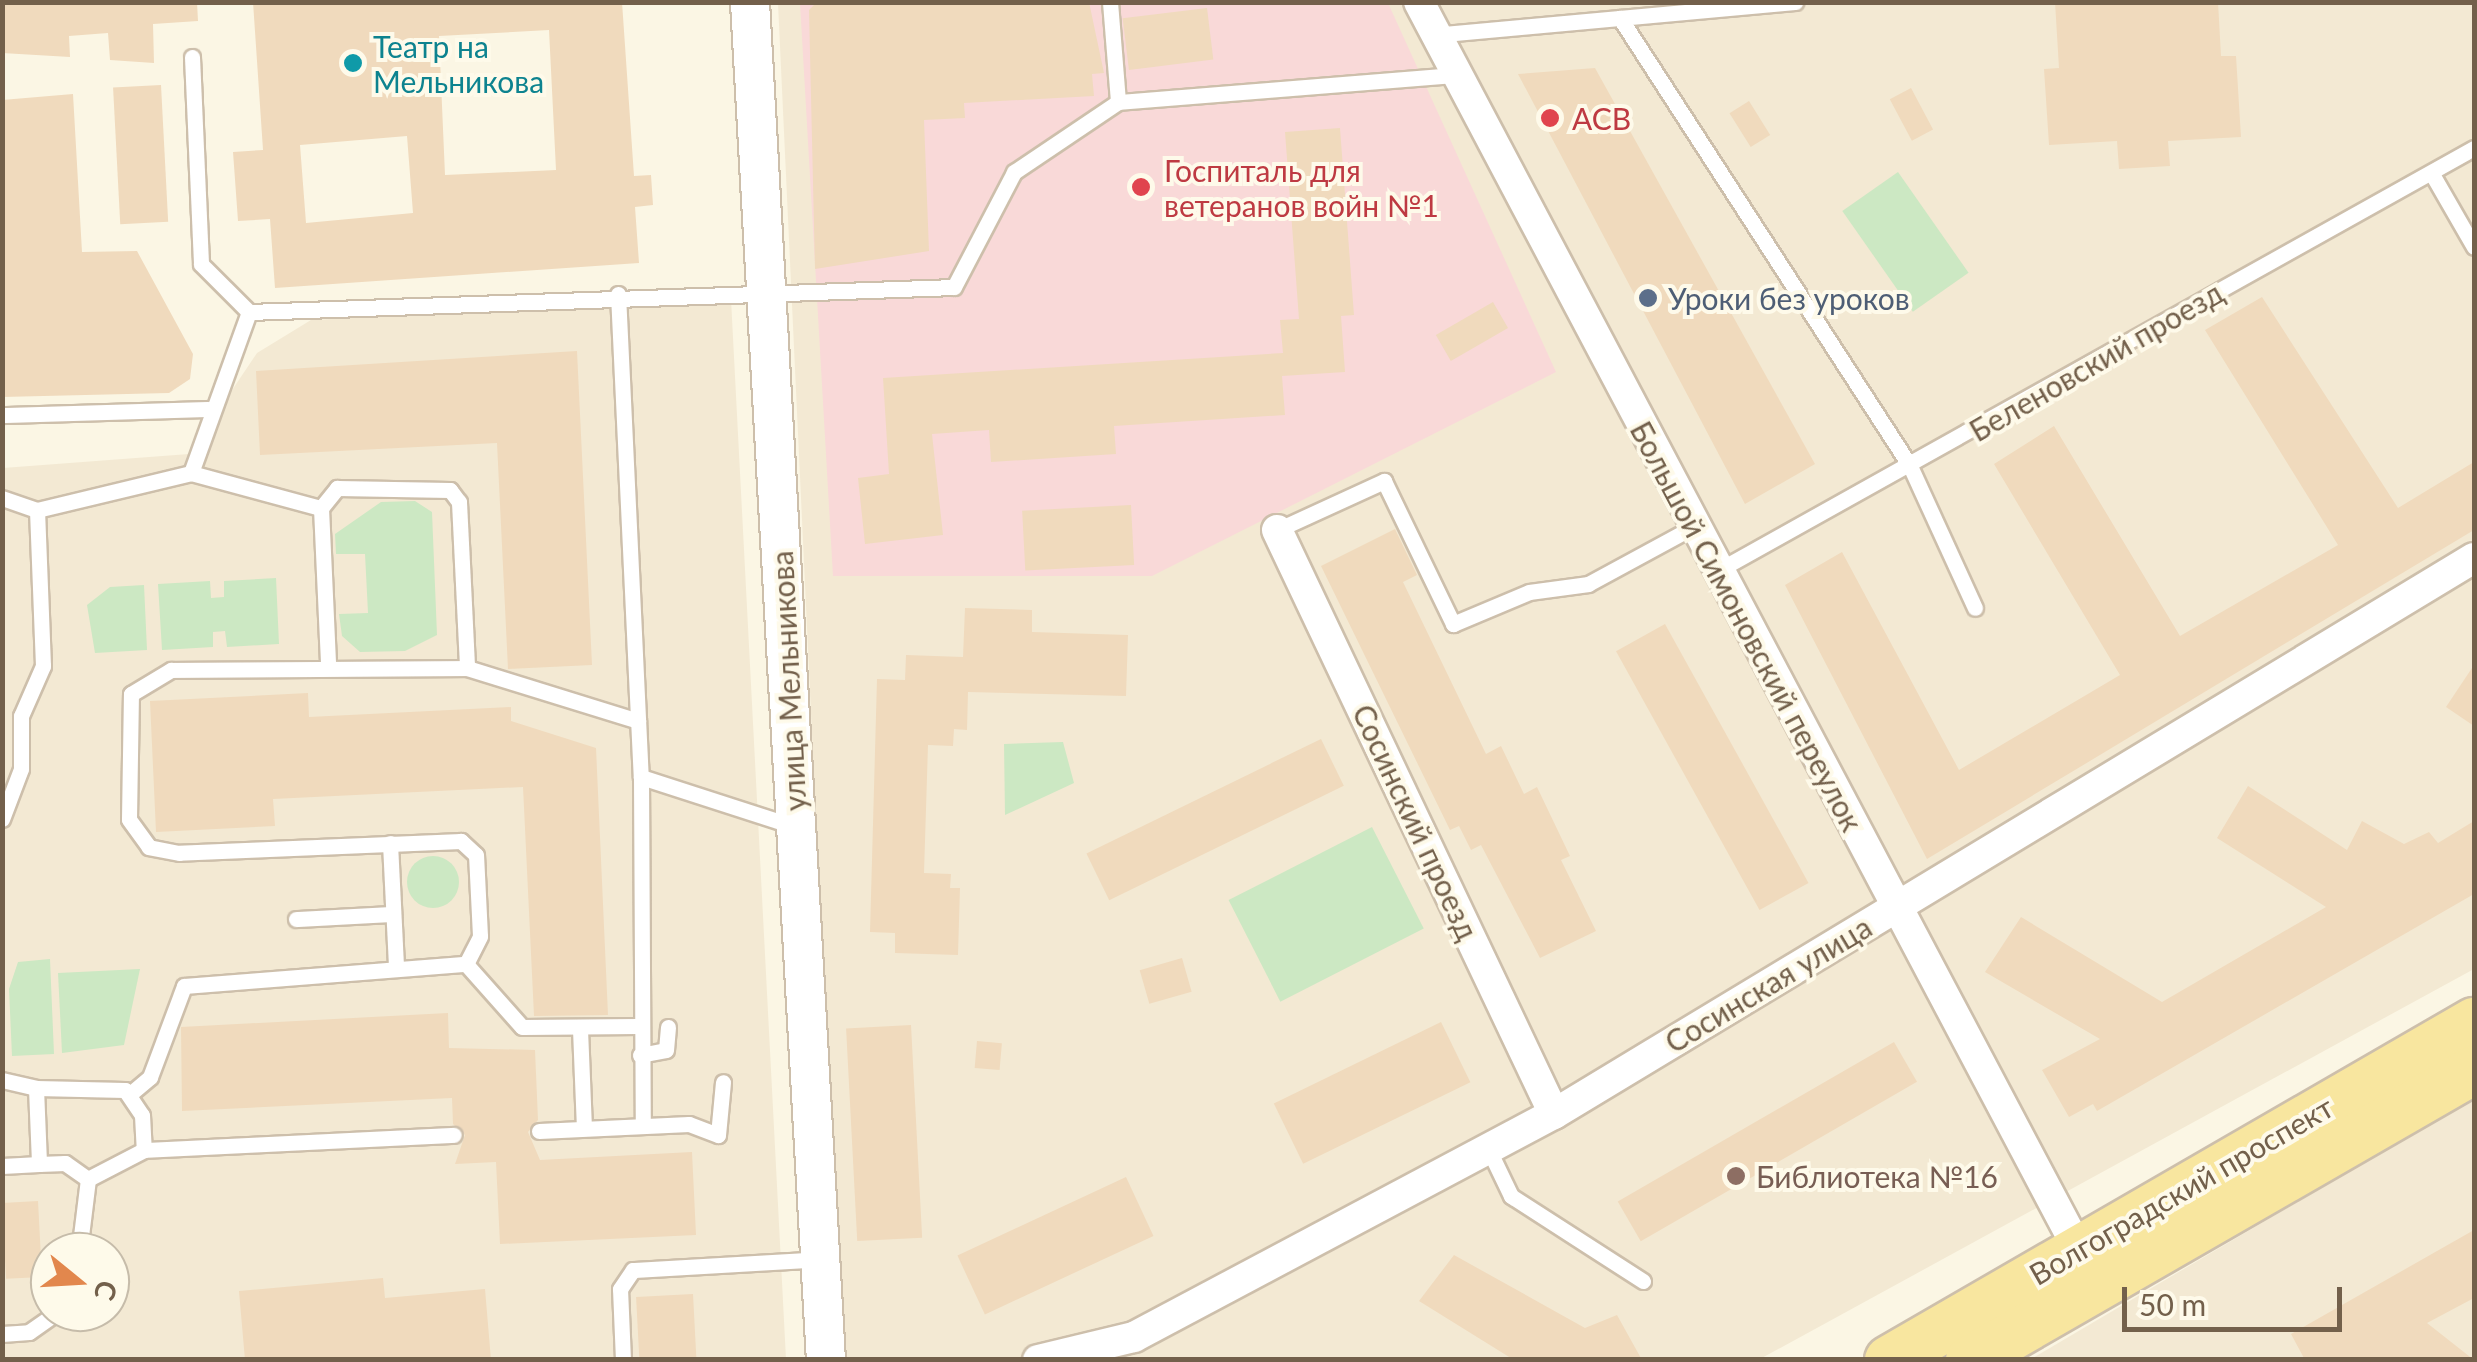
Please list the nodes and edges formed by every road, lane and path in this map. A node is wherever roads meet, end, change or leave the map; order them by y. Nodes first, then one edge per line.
1 (750, 2) edge
2 (1110, 2) edge
3 (1419, 2) edge
4 (1796, 2) edge
5 (1620, 18) junction
6 (1431, 35) junction
7 (192, 57) dead end
8 (1450, 75) junction
9 (1118, 102) junction
10 (2474, 148) edge
11 (2432, 174) junction
12 (2474, 247) edge
13 (766, 287) junction
14 (618, 294) junction
15 (249, 312) junction
16 (208, 408) junction
17 (2, 416) edge
18 (1910, 466) junction
19 (192, 473) junction
20 (2, 498) edge
21 (321, 508) junction
22 (37, 510) junction
23 (1693, 527) junction
24 (1277, 530) joint
25 (2474, 558) edge
26 (1717, 571) junction
27 (1976, 608) dead end
28 (328, 662) junction
29 (466, 668) junction
30 (638, 721) junction
31 (641, 777) junction
32 (2, 818) edge
33 (796, 827) junction
34 (390, 843) junction
35 (1897, 906) junction
36 (393, 914) junction
37 (296, 919) dead end
38 (466, 964) junction
39 (396, 967) junction
40 (2474, 1022) edge
41 (638, 1026) junction
42 (668, 1027) dead end
43 (580, 1029) junction
44 (640, 1055) junction
45 (2474, 1070) edge
46 (2, 1080) edge
47 (723, 1082) dead end
48 (36, 1088) junction
49 (130, 1094) junction
50 (1554, 1114) junction
51 (643, 1126) junction
52 (584, 1128) junction
53 (539, 1130) dead end
54 (454, 1135) dead end
55 (144, 1150) junction
56 (1489, 1150) junction
57 (40, 1164) junction
58 (2, 1166) edge
59 (88, 1179) junction
60 (81, 1232) edge
61 (2077, 1247) junction
62 (820, 1259) junction
63 (1643, 1281) dead end
64 (30, 1331) edge
65 (2, 1334) edge
66 (623, 1360) edge
67 (826, 1360) edge
68 (1038, 1360) edge
69 (1890, 1360) edge
70 (1970, 1360) edge

1 - 13 street, улица Мельникова
2 - 9 lane
3 - 6 street, Большой Симоновский переулок
4 - 5 lane
5 - 6 lane
5 - 18 lane
6 - 8 street, Большой Симоновский переулок
7 - 15 lane
8 - 9 lane
8 - 23 street, Большой Симоновский переулок
9 - 13 lane
10 - 11 lane, Беленовский проезд
11 - 12 lane
11 - 18 lane, Беленовский проезд
13 - 14 lane
13 - 33 street, улица Мельникова
14 - 15 lane
14 - 30 lane
15 - 16 lane
16 - 17 lane
16 - 19 lane
18 - 26 lane, Беленовский проезд
18 - 27 lane
19 - 21 lane
19 - 22 lane
20 - 22 lane
21 - 28 lane
21 - 29 lane
22 - 32 lane
23 - 24 lane
23 - 26 street, Большой Симоновский переулок
24 - 50 street, Сосинский проезд
25 - 35 street, Сосинская улица
26 - 35 street, Большой Симоновский переулок
28 - 29 lane
28 - 34 lane
29 - 30 lane
30 - 31 lane
31 - 33 lane
31 - 41 lane
33 - 62 street, улица Мельникова
34 - 36 lane
34 - 38 lane
35 - 50 street, Сосинская улица
35 - 61 street, Большой Симоновский переулок
36 - 37 lane
36 - 39 lane
38 - 39 lane
38 - 43 lane
39 - 49 lane
40 - 61 main road, Волгоградский проспект
41 - 43 lane
41 - 44 lane
42 - 44 lane
43 - 52 lane
44 - 51 lane
45 - 70 main road, Волгоградский проспект
46 - 48 lane
47 - 51 lane
48 - 49 lane
48 - 57 lane
49 - 55 lane
50 - 56 street, Сосинская улица
51 - 52 lane
52 - 53 lane
54 - 55 lane
55 - 59 lane
56 - 63 lane
56 - 68 street, Сосинская улица
57 - 58 lane
57 - 59 lane
59 - 60 lane
61 - 69 main road, Волгоградский проспект
62 - 66 lane
62 - 67 street, улица Мельникова
64 - 65 lane

